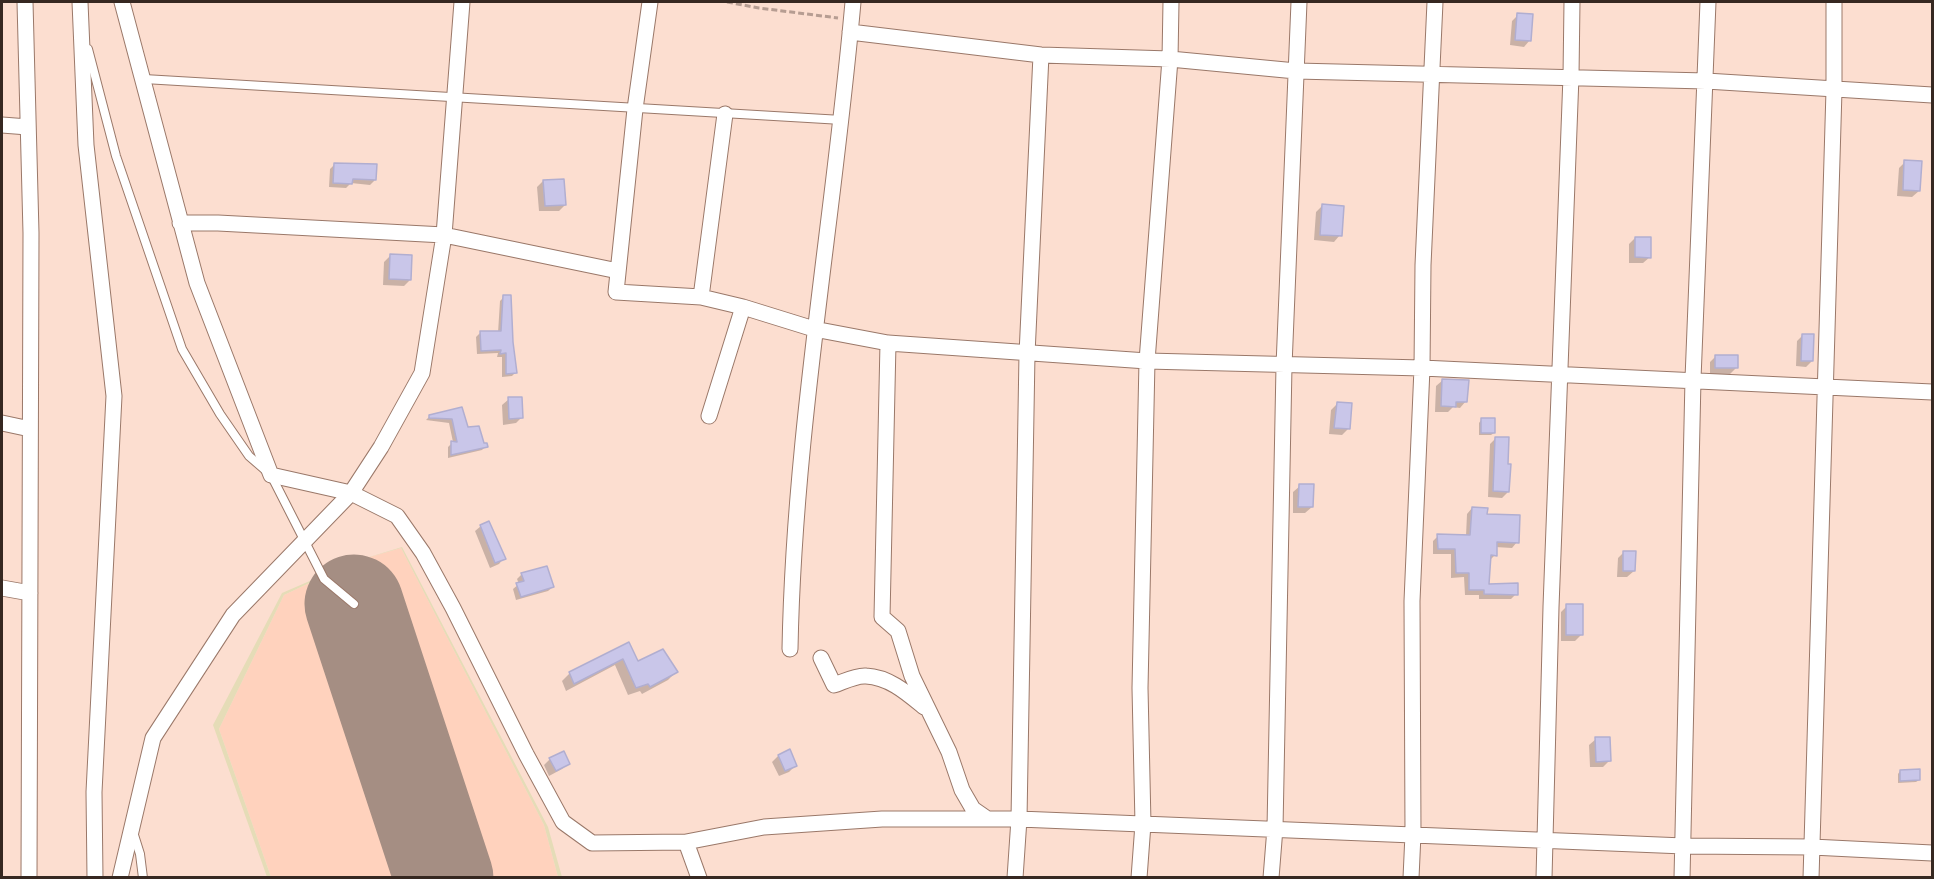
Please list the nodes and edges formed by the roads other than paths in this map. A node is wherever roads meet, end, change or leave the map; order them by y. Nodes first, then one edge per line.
1 (25, 2) edge
2 (122, 2) edge
3 (462, 2) edge
4 (650, 2) edge
5 (853, 2) edge
6 (1172, 2) edge
7 (1299, 2) edge
8 (1436, 2) edge
9 (1572, 2) edge
10 (1708, 2) edge
11 (1834, 2) edge
12 (80, 8) edge
13 (851, 26) junction
14 (1041, 55) junction
15 (1170, 59) junction
16 (1296, 71) junction
17 (1432, 73) junction
18 (1571, 76) junction
19 (144, 79) junction
20 (1706, 81) junction
21 (1834, 90) junction
22 (1932, 95) edge
23 (455, 98) junction
24 (635, 108) junction
25 (725, 114) junction
26 (842, 120) junction
27 (2, 125) edge
28 (28, 127) junction
29 (180, 223) junction
30 (444, 236) junction
31 (618, 271) junction
32 (701, 297) junction
33 (743, 308) junction
34 (814, 330) junction
35 (888, 343) junction
36 (1027, 354) junction
37 (1147, 361) junction
38 (1284, 366) junction
39 (1422, 368) junction
40 (1560, 376) junction
41 (1692, 380) junction
42 (1824, 386) junction
43 (1932, 392) edge
44 (709, 416) dead end
45 (2, 423) edge
46 (30, 429) junction
47 (271, 475) junction
48 (351, 493) junction
49 (304, 540) junction
50 (2, 588) edge
51 (30, 593) junction
52 (354, 604) dead end
53 (790, 650) dead end
54 (821, 658) dead end
55 (927, 709) junction
56 (987, 818) junction
57 (1019, 819) junction
58 (1143, 824) junction
59 (131, 828) junction
60 (1275, 828) junction
61 (1413, 834) junction
62 (1546, 839) junction
63 (686, 842) junction
64 (1684, 846) junction
65 (1812, 847) junction
66 (1932, 853) edge
67 (29, 878) edge
68 (95, 878) edge
69 (120, 878) edge
70 (143, 878) edge
71 (699, 878) edge
72 (1015, 878) edge
73 (1139, 878) edge
74 (1271, 878) edge
75 (1411, 878) edge
76 (1544, 878) edge
77 (1682, 878) edge
78 (1811, 878) edge

1 - 28 street
2 - 19 street
3 - 23 street
4 - 24 street
5 - 13 street
6 - 15 street
7 - 16 street
8 - 17 street
9 - 18 street
10 - 20 street
11 - 21 street
12 - 47 lane
12 - 68 street
13 - 14 street
13 - 26 street
14 - 15 street
14 - 36 street
15 - 16 street
15 - 37 street
16 - 17 street
16 - 38 street
17 - 18 street
17 - 39 street
18 - 20 street
18 - 40 street
19 - 23 lane
19 - 29 street
20 - 21 street
20 - 41 street
21 - 22 street
21 - 42 street
23 - 24 lane
23 - 30 street
24 - 25 lane
24 - 31 street
25 - 26 lane
25 - 32 street
26 - 34 street
27 - 28 street
28 - 46 street
29 - 30 street
29 - 47 street
30 - 31 street
30 - 48 street
31 - 32 street
32 - 33 street
33 - 34 street
33 - 44 street
34 - 35 street
34 - 53 street
35 - 36 street
35 - 55 street
36 - 37 street
36 - 57 street
37 - 38 street
37 - 58 street
38 - 39 street
38 - 60 street
39 - 40 street
39 - 61 street
40 - 41 street
40 - 62 street
41 - 42 street
41 - 64 street
42 - 43 street
42 - 65 street
45 - 46 street
46 - 51 street
47 - 48 street
47 - 49 lane
48 - 49 street
48 - 63 street
49 - 52 lane
49 - 59 street
50 - 51 street
51 - 67 street
54 - 55 street
55 - 56 street
56 - 57 street
56 - 63 street
57 - 58 street
57 - 72 street
58 - 60 street
58 - 73 street
59 - 69 street
59 - 70 lane
60 - 61 street
60 - 74 street
61 - 62 street
61 - 75 street
62 - 64 street
62 - 76 street
63 - 71 street
64 - 65 street
64 - 77 street
65 - 66 street
65 - 78 street

